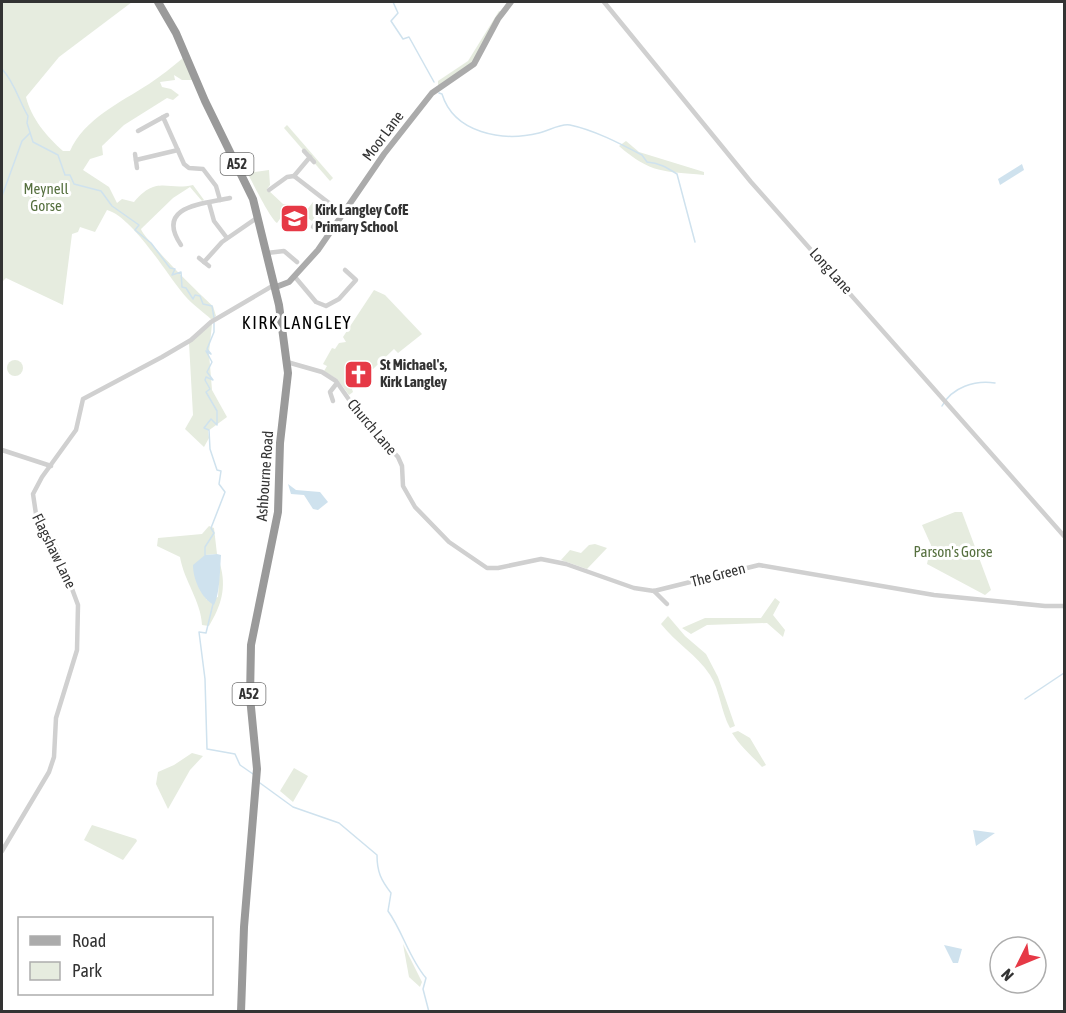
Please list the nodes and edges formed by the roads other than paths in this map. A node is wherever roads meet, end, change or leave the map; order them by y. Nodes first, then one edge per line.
1 (158, 2) edge
2 (511, 2) edge
3 (604, 2) edge
4 (138, 122) dead end
5 (178, 150) junction
6 (304, 151) dead end
7 (310, 157) junction
8 (314, 162) dead end
9 (137, 168) dead end
10 (294, 176) junction
11 (272, 180) dead end
12 (276, 185) junction
13 (269, 190) dead end
14 (230, 198) dead end
15 (220, 200) junction
16 (209, 203) junction
17 (329, 203) junction
18 (195, 205) junction
19 (196, 212) dead end
20 (344, 212) junction
21 (258, 217) junction
22 (313, 226) dead end
23 (227, 238) junction
24 (181, 244) dead end
25 (267, 253) junction
26 (199, 258) dead end
27 (204, 262) junction
28 (297, 262) dead end
29 (209, 266) dead end
30 (345, 270) dead end
31 (295, 277) junction
32 (275, 286) junction
33 (287, 362) junction
34 (337, 383) junction
35 (333, 401) dead end
36 (2, 450) edge
37 (51, 466) junction
38 (428, 521) joint
39 (1065, 536) edge
40 (654, 591) junction
41 (667, 604) dead end
42 (1065, 606) edge
43 (2, 851) edge
44 (241, 1011) edge

1 - 21 highway, Ashbourne Road / A52
2 - 20 main road, Moor Lane
3 - 39 street, Long Lane
4 - 5 street
5 - 9 street
5 - 15 street
6 - 7 street
7 - 8 street
7 - 10 street
10 - 12 street
10 - 17 street
11 - 12 street
12 - 13 street
14 - 15 street
15 - 16 street
16 - 18 street
16 - 23 street
17 - 20 street
17 - 22 street
18 - 19 street
18 - 24 street
20 - 31 main road, Moor Lane
21 - 23 street
21 - 25 highway, Ashbourne Road / A52
23 - 27 street
25 - 28 street
25 - 32 highway, Ashbourne Road / A52
26 - 27 street
27 - 29 street
30 - 31 street
31 - 32 main road, Moor Lane
32 - 33 highway, Ashbourne Road / A52
32 - 37 street, Flagshaw Lane
33 - 34 street, Church Lane
33 - 44 highway, Ashbourne Road / A52
34 - 35 street
34 - 38 street, Church Lane
36 - 37 street
37 - 43 street, Flagshaw Lane
38 - 40 street, The Green
40 - 41 street
40 - 42 street, The Green

